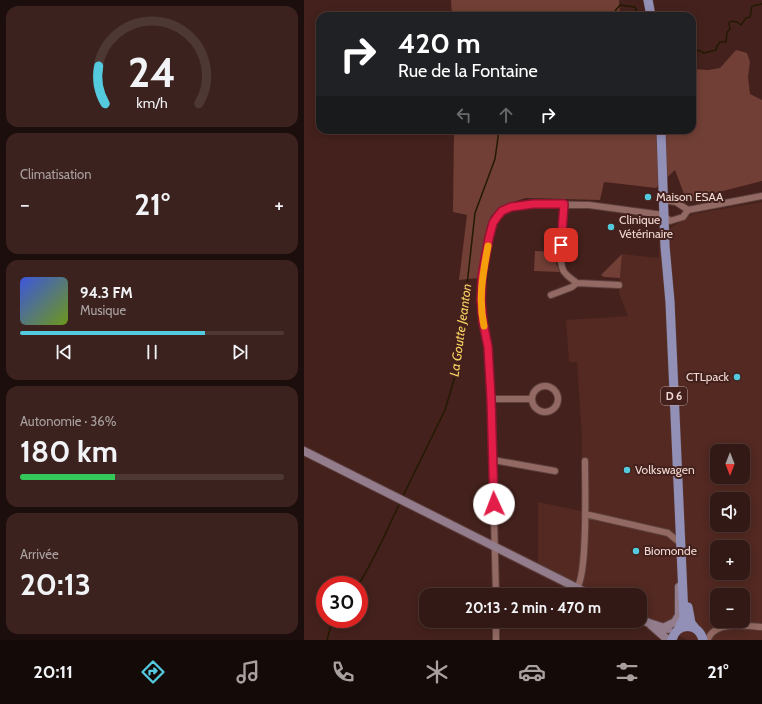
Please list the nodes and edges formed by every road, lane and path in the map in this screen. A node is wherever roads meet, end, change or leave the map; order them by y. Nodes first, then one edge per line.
1 (648, 0) edge
2 (650, 12) edge
3 (661, 134) edge
4 (664, 134) edge
5 (762, 196) edge
6 (666, 200) junction
7 (564, 204) junction
8 (688, 210) junction
9 (666, 218) junction
10 (577, 283) junction
11 (620, 285) dead end
12 (551, 295) dead end
13 (491, 399) junction
14 (532, 399) junction
15 (304, 451) edge
16 (493, 460) junction
17 (585, 461) dead end
18 (555, 471) dead end
19 (678, 490) junction
20 (585, 514) junction
21 (679, 525) junction
22 (668, 533) junction
23 (680, 543) junction
24 (495, 546) junction
25 (680, 556) junction
26 (496, 588) edge
27 (577, 588) joint
28 (649, 623) joint
29 (762, 627) edge
30 (496, 628) edge
31 (663, 628) junction
32 (678, 629) junction
33 (697, 630) junction
34 (712, 632) junction
35 (496, 640) edge
36 (668, 640) edge
37 (672, 640) edge
38 (703, 640) edge
39 (707, 640) edge

1 - 2 main road
3 - 6 main road, D 6
4 - 6 main road, D 6
5 - 8 street
6 - 8 street
6 - 9 main road, D 6
7 - 9 street
7 - 10 street
7 - 13 street
8 - 9 street
9 - 19 main road, D 6
10 - 11 street
10 - 12 street
13 - 14 street
13 - 16 street
14 - 14 street
15 - 24 main road
16 - 18 street
16 - 24 street
17 - 20 street
19 - 21 main road, D 6
19 - 33 main road, D 6
20 - 22 street
20 - 27 street
21 - 22 street
21 - 23 main road, D 6
22 - 23 street
23 - 25 main road, D 6
24 - 26 street
24 - 27 main road
25 - 31 main road
25 - 32 main road, D 6
28 - 31 main road
28 - 36 main road
29 - 34 street
30 - 35 street
31 - 32 main road
32 - 33 main road
32 - 37 main road
33 - 34 street
33 - 38 main road
34 - 39 street

